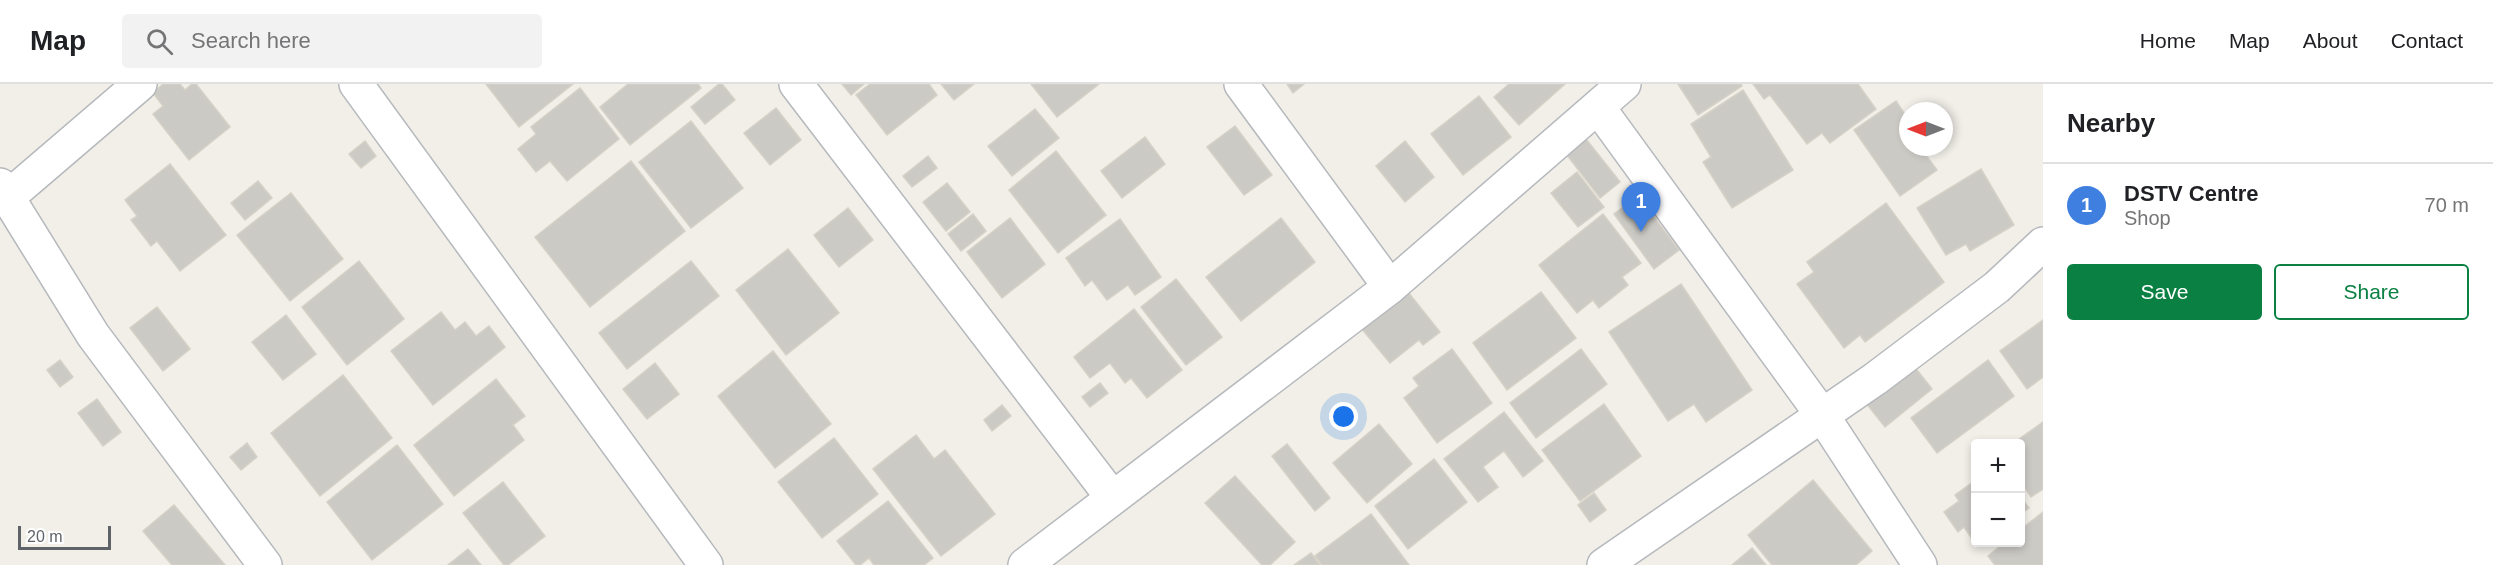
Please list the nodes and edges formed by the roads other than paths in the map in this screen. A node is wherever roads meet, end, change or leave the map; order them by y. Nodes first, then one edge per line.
1 (140, 84) edge
2 (356, 84) edge
3 (796, 84) edge
4 (1241, 84) edge
5 (1624, 84) edge
6 (1598, 106) junction
7 (4, 191) edge
8 (2043, 244) edge
9 (1390, 287) junction
10 (1822, 415) junction
11 (1112, 497) junction
12 (265, 565) edge
13 (706, 565) edge
14 (1025, 565) edge
15 (1604, 565) edge
16 (1920, 565) edge

1 - 7 street
2 - 13 street
3 - 11 street
4 - 9 street
5 - 6 street
6 - 9 street
6 - 10 street
7 - 12 street
8 - 10 street
9 - 11 street
10 - 15 street
10 - 16 street
11 - 14 street

